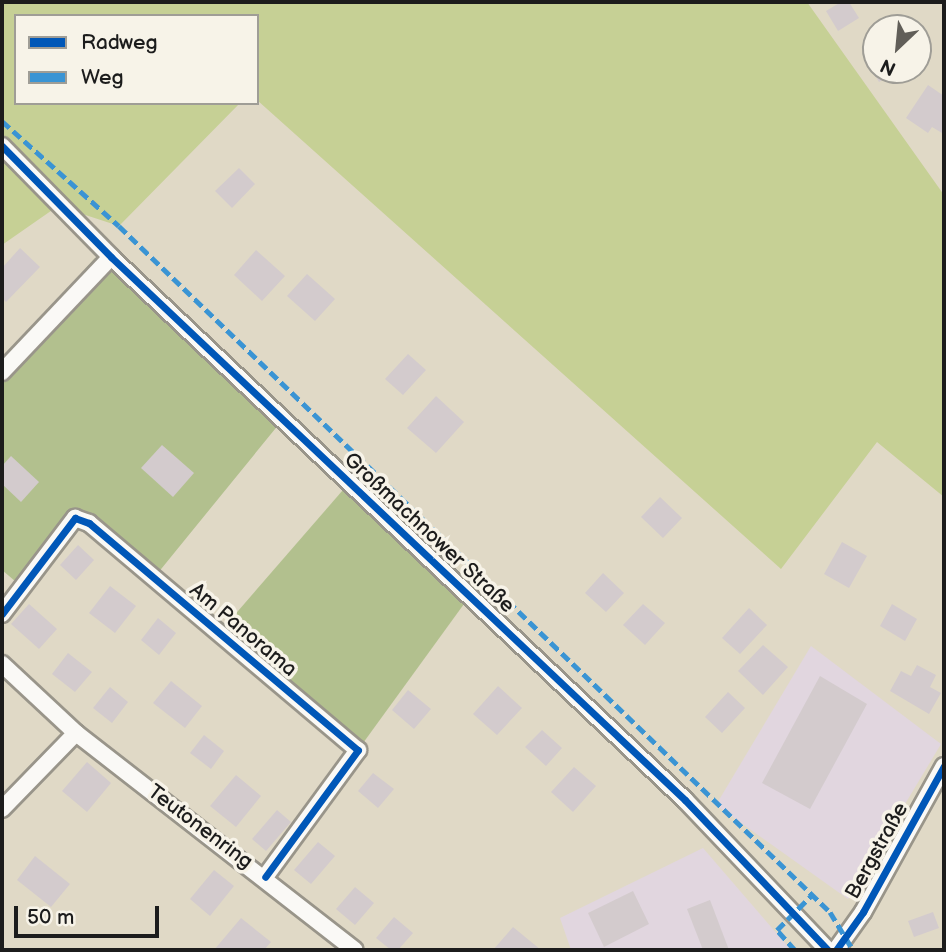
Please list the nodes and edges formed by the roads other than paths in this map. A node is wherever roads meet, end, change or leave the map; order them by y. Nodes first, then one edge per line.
1 (2, 146) edge
2 (111, 257) junction
3 (2, 372) edge
4 (2, 614) edge
5 (2, 664) edge
6 (76, 733) junction
7 (944, 766) edge
8 (2, 809) edge
9 (265, 877) junction
10 (355, 950) edge
11 (828, 950) edge
12 (836, 950) edge

1 - 2 street, Großmachnower Straße
2 - 3 street
2 - 11 street, Großmachnower Straße
4 - 9 street, Am Panorama
5 - 6 street, Teutonenring
6 - 8 street
6 - 9 street, Teutonenring
7 - 12 street, Bergstraße
9 - 10 street, Teutonenring

